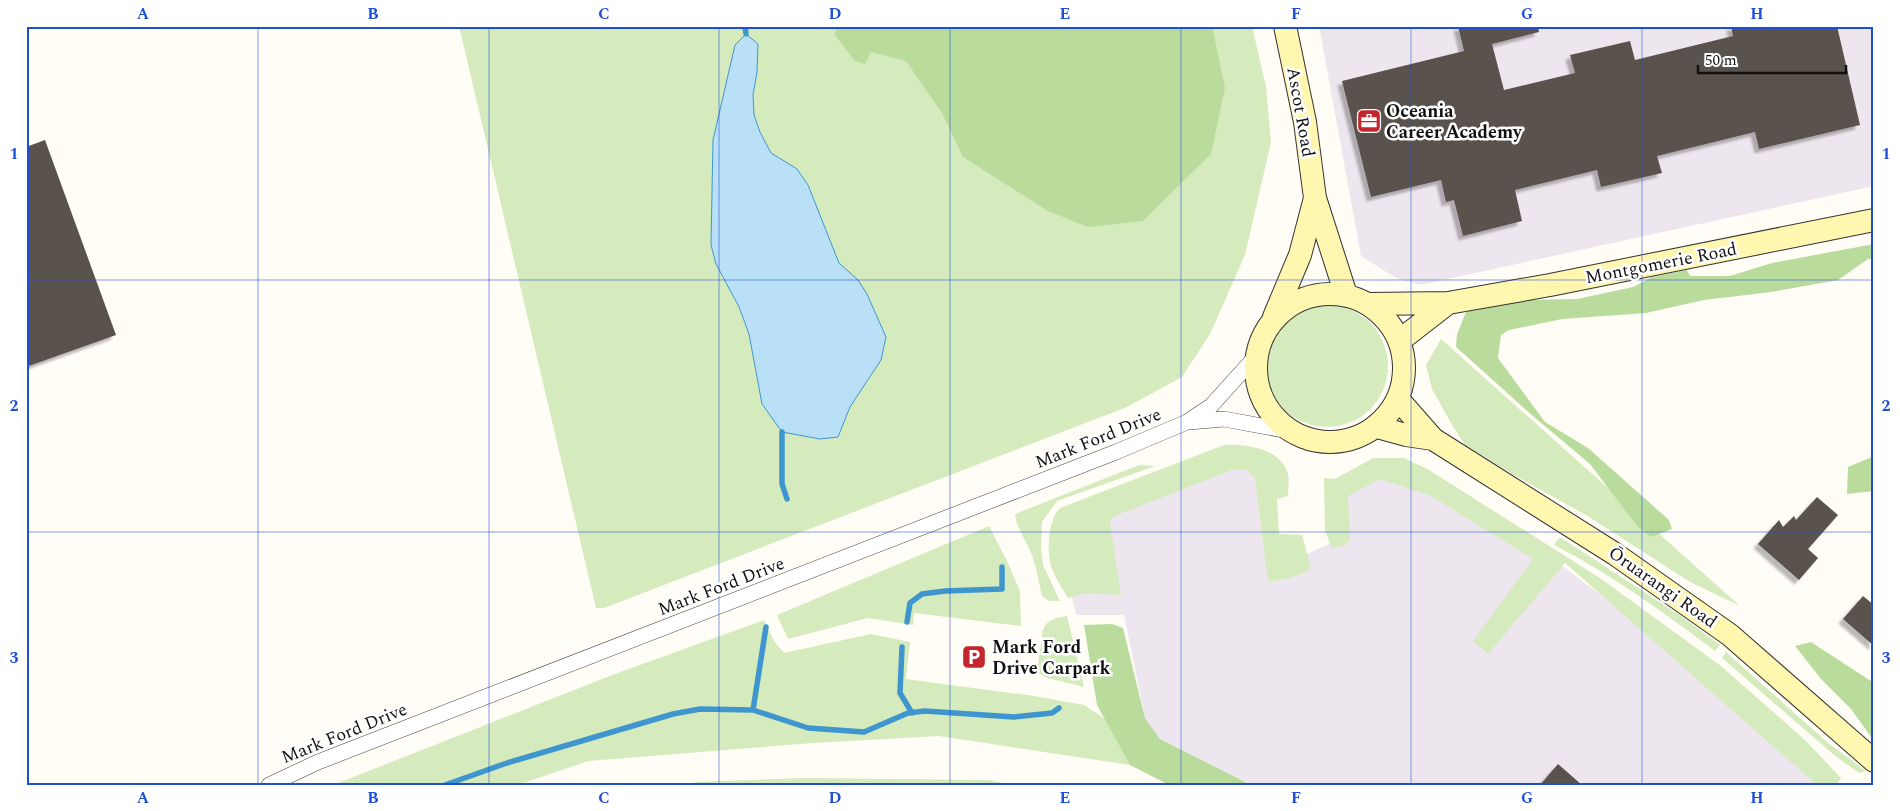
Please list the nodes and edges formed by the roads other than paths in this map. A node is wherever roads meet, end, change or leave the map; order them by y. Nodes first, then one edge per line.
1 (1285, 26) edge
2 (1315, 198) junction
3 (1874, 220) edge
4 (1346, 295) junction
5 (1448, 303) junction
6 (1368, 304) junction
7 (1273, 320) junction
8 (1399, 341) junction
9 (1256, 356) junction
10 (1398, 399) junction
11 (1187, 422) junction
12 (1376, 427) junction
13 (1289, 431) junction
14 (1433, 439) junction
15 (1874, 761) edge
16 (269, 785) edge

1 - 2 street, Ascot Road
2 - 4 street, Ascot Road
2 - 7 street, Ascot Road
3 - 5 street, Montgomerie Road
4 - 6 street
4 - 7 street
5 - 6 street, Montgomerie Road
5 - 8 street, Montgomerie Road
6 - 8 street
7 - 9 street
8 - 10 street
9 - 11 street, Mark Ford Drive
9 - 13 street
10 - 12 street
10 - 14 street, Ōruarangi Road
11 - 13 street, Mark Ford Drive
11 - 16 street, Mark Ford Drive
12 - 13 street
12 - 14 street, Ōruarangi Road
14 - 15 street, Ōruarangi Road

